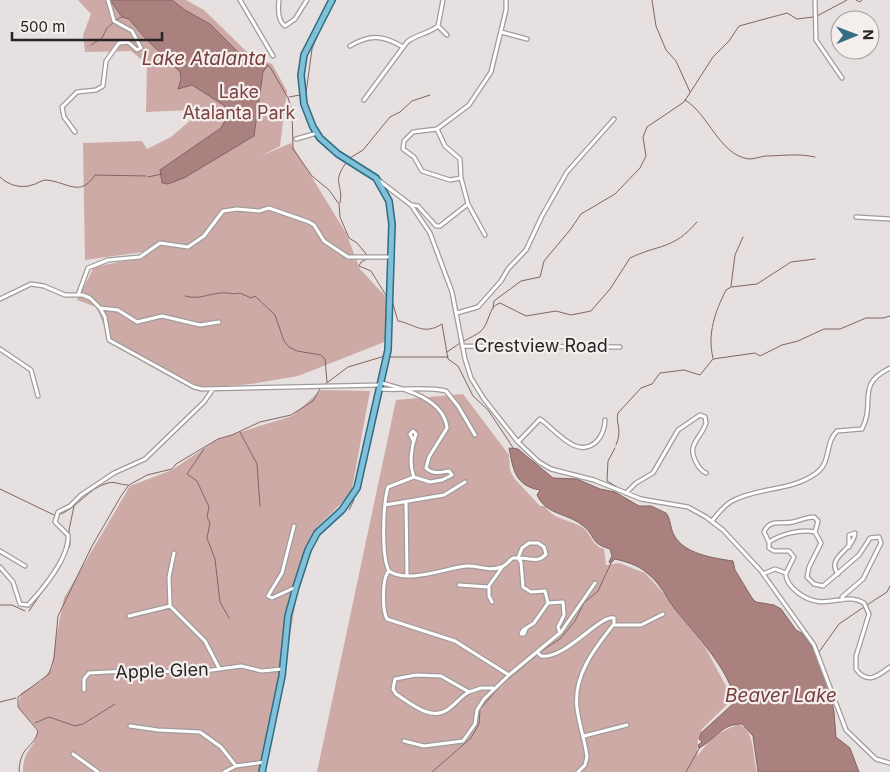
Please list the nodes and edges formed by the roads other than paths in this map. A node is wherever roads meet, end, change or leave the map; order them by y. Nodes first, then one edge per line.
1 (108, 0) edge
2 (240, 0) edge
3 (279, 0) edge
4 (307, 0) edge
5 (332, 0) edge
6 (443, 0) edge
7 (506, 0) edge
8 (815, 0) edge
9 (438, 26) junction
10 (501, 32) junction
11 (447, 35) dead end
12 (527, 39) dead end
13 (350, 46) dead end
14 (403, 47) junction
15 (273, 56) dead end
16 (842, 78) dead end
17 (364, 100) dead end
18 (614, 119) dead end
19 (437, 129) junction
20 (75, 132) dead end
21 (317, 134) junction
22 (296, 139) dead end
23 (376, 178) junction
24 (461, 178) junction
25 (468, 204) junction
26 (411, 205) junction
27 (856, 217) dead end
28 (890, 218) edge
29 (485, 235) dead end
30 (391, 257) junction
31 (78, 295) junction
32 (0, 299) edge
33 (100, 308) junction
34 (457, 313) junction
35 (219, 322) dead end
36 (462, 346) junction
37 (620, 346) dead end
38 (0, 349) edge
39 (890, 368) edge
40 (381, 386) junction
41 (213, 389) junction
42 (401, 389) junction
43 (38, 396) dead end
44 (605, 420) dead end
45 (476, 435) dead end
46 (413, 440) dead end
47 (518, 442) junction
48 (411, 469) junction
49 (706, 473) dead end
50 (414, 477) junction
51 (409, 479) junction
52 (466, 482) dead end
53 (626, 493) junction
54 (406, 502) junction
55 (385, 505) junction
56 (712, 520) junction
57 (294, 526) dead end
58 (815, 532) junction
59 (769, 542) junction
60 (849, 547) dead end
61 (0, 551) edge
62 (174, 553) dead end
63 (518, 558) junction
64 (25, 566) dead end
65 (504, 566) junction
66 (0, 567) edge
67 (389, 571) junction
68 (786, 573) junction
69 (763, 574) junction
70 (838, 574) junction
71 (407, 575) junction
72 (595, 583) dead end
73 (459, 585) dead end
74 (489, 586) junction
75 (296, 587) junction
76 (842, 600) junction
77 (492, 602) dead end
78 (548, 603) junction
79 (170, 606) junction
80 (663, 614) dead end
81 (129, 616) dead end
82 (612, 626) junction
83 (526, 629) dead end
84 (560, 634) junction
85 (537, 652) junction
86 (890, 667) edge
87 (219, 668) junction
88 (283, 669) junction
89 (509, 675) junction
90 (494, 688) junction
91 (84, 690) dead end
92 (469, 692) junction
93 (627, 725) dead end
94 (130, 726) dead end
95 (584, 736) junction
96 (404, 741) dead end
97 (73, 754) dead end
98 (264, 762) junction
99 (890, 763) edge
100 (236, 766) junction
101 (98, 772) edge
102 (224, 772) edge
103 (262, 772) edge
104 (578, 772) edge

1 - 20 street
2 - 15 street
3 - 4 street
5 - 21 main road
6 - 9 street
7 - 10 street
8 - 16 street
9 - 11 street
9 - 14 street
10 - 12 street
10 - 19 street
13 - 14 street
14 - 17 street
18 - 34 street
19 - 24 street
19 - 24 street
21 - 22 street
21 - 23 main road
23 - 26 street
23 - 30 main road
24 - 25 street
25 - 26 street
25 - 29 street
26 - 34 street
27 - 28 street
30 - 31 street
30 - 40 main road
31 - 32 street
31 - 33 street
33 - 35 street
33 - 41 street
34 - 36 street
36 - 37 street, Crestview Road
36 - 47 street
38 - 43 street
39 - 56 street
40 - 41 street
40 - 42 street
40 - 75 main road
41 - 66 street
42 - 45 street
42 - 50 street
44 - 47 street
46 - 48 street
47 - 53 street
48 - 50 street
48 - 51 street
49 - 53 street
50 - 51 street
51 - 55 street
52 - 54 street
53 - 56 street
54 - 55 street
54 - 71 street
55 - 67 street
56 - 69 street
57 - 75 street
58 - 59 street
58 - 59 street
58 - 70 street
59 - 68 street
60 - 70 street
61 - 64 street
62 - 79 street
63 - 63 street
63 - 65 street
63 - 78 street
65 - 71 street
65 - 74 street
67 - 71 street
67 - 89 street
68 - 69 street
68 - 76 street
69 - 99 street
70 - 76 street
72 - 84 street
73 - 74 street
74 - 77 street
75 - 88 main road
76 - 86 street
78 - 83 street
78 - 84 street
79 - 81 street
79 - 87 street
80 - 82 street
82 - 85 street
82 - 95 street
84 - 85 street
85 - 89 street
87 - 88 street, Apple Glen
87 - 91 street, Apple Glen
88 - 98 main road
89 - 90 street
90 - 92 street
90 - 96 street
92 - 92 street
93 - 95 street
94 - 100 street
95 - 104 street
97 - 101 street
98 - 100 street
98 - 103 main road
100 - 102 street

